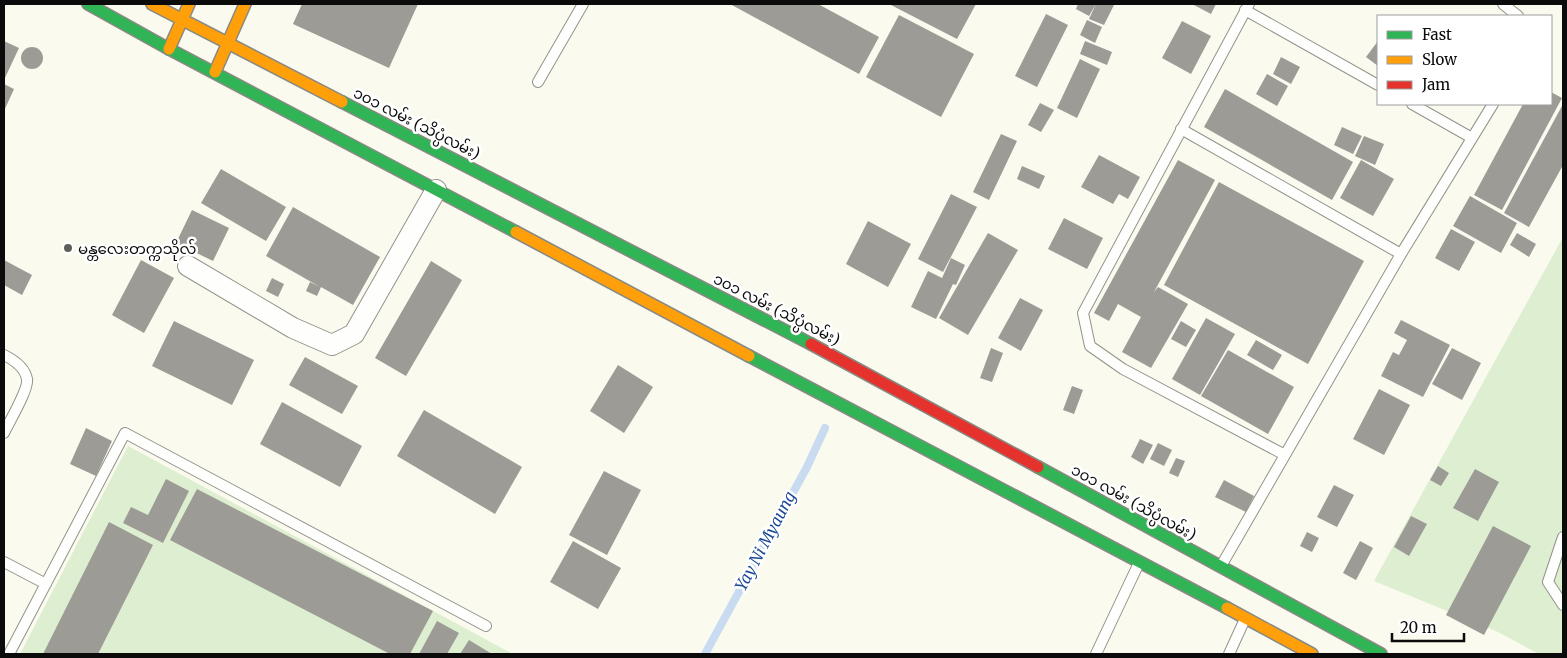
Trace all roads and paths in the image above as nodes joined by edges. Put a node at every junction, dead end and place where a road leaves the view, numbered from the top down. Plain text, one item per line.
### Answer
1 (88, 4) edge
2 (152, 4) edge
3 (189, 4) edge
4 (245, 4) edge
5 (584, 4) edge
6 (1503, 4) edge
7 (1247, 7) edge
8 (1517, 15) edge
9 (181, 19) junction
10 (227, 42) junction
11 (169, 49) junction
12 (214, 72) junction
13 (538, 82) dead end
14 (1377, 84) edge
15 (1414, 105) edge
16 (1492, 105) edge
17 (1182, 129) junction
18 (1472, 138) junction
19 (436, 190) junction
20 (1401, 254) junction
21 (188, 266) dead end
22 (4, 355) edge
23 (4, 433) edge
24 (1285, 455) junction
25 (1563, 537) edge
26 (4, 562) edge
27 (1139, 562) junction
28 (1221, 567) junction
29 (46, 584) junction
30 (1563, 605) edge
31 (1245, 618) junction
32 (486, 626) dead end
33 (9, 654) edge
34 (1096, 654) edge
35 (1228, 654) edge
36 (1312, 654) edge
37 (1381, 654) edge

1 - 11 main road
2 - 9 main road, ၁၀၁ လမ်း (သိပ္ပံလမ်း)
3 - 9 main road
4 - 10 main road
5 - 13 lane
6 - 8 lane
7 - 14 lane
7 - 17 lane
9 - 10 main road, ၁၀၁ လမ်း (သိပ္ပံလမ်း)
9 - 11 main road
10 - 12 main road
10 - 28 main road, ၁၀၁ လမ်း (သိပ္ပံလမ်း)
11 - 12 main road
12 - 19 main road
15 - 18 lane
16 - 18 lane
17 - 20 lane
17 - 24 lane
18 - 20 lane
19 - 21 street
19 - 27 main road
20 - 24 lane
22 - 23 lane
24 - 28 lane
25 - 30 lane
26 - 29 lane
27 - 31 main road
27 - 34 lane
28 - 37 main road, ၁၀၁ လမ်း (သိပ္ပံလမ်း)
29 - 32 lane
29 - 33 lane
31 - 35 lane
31 - 36 main road

